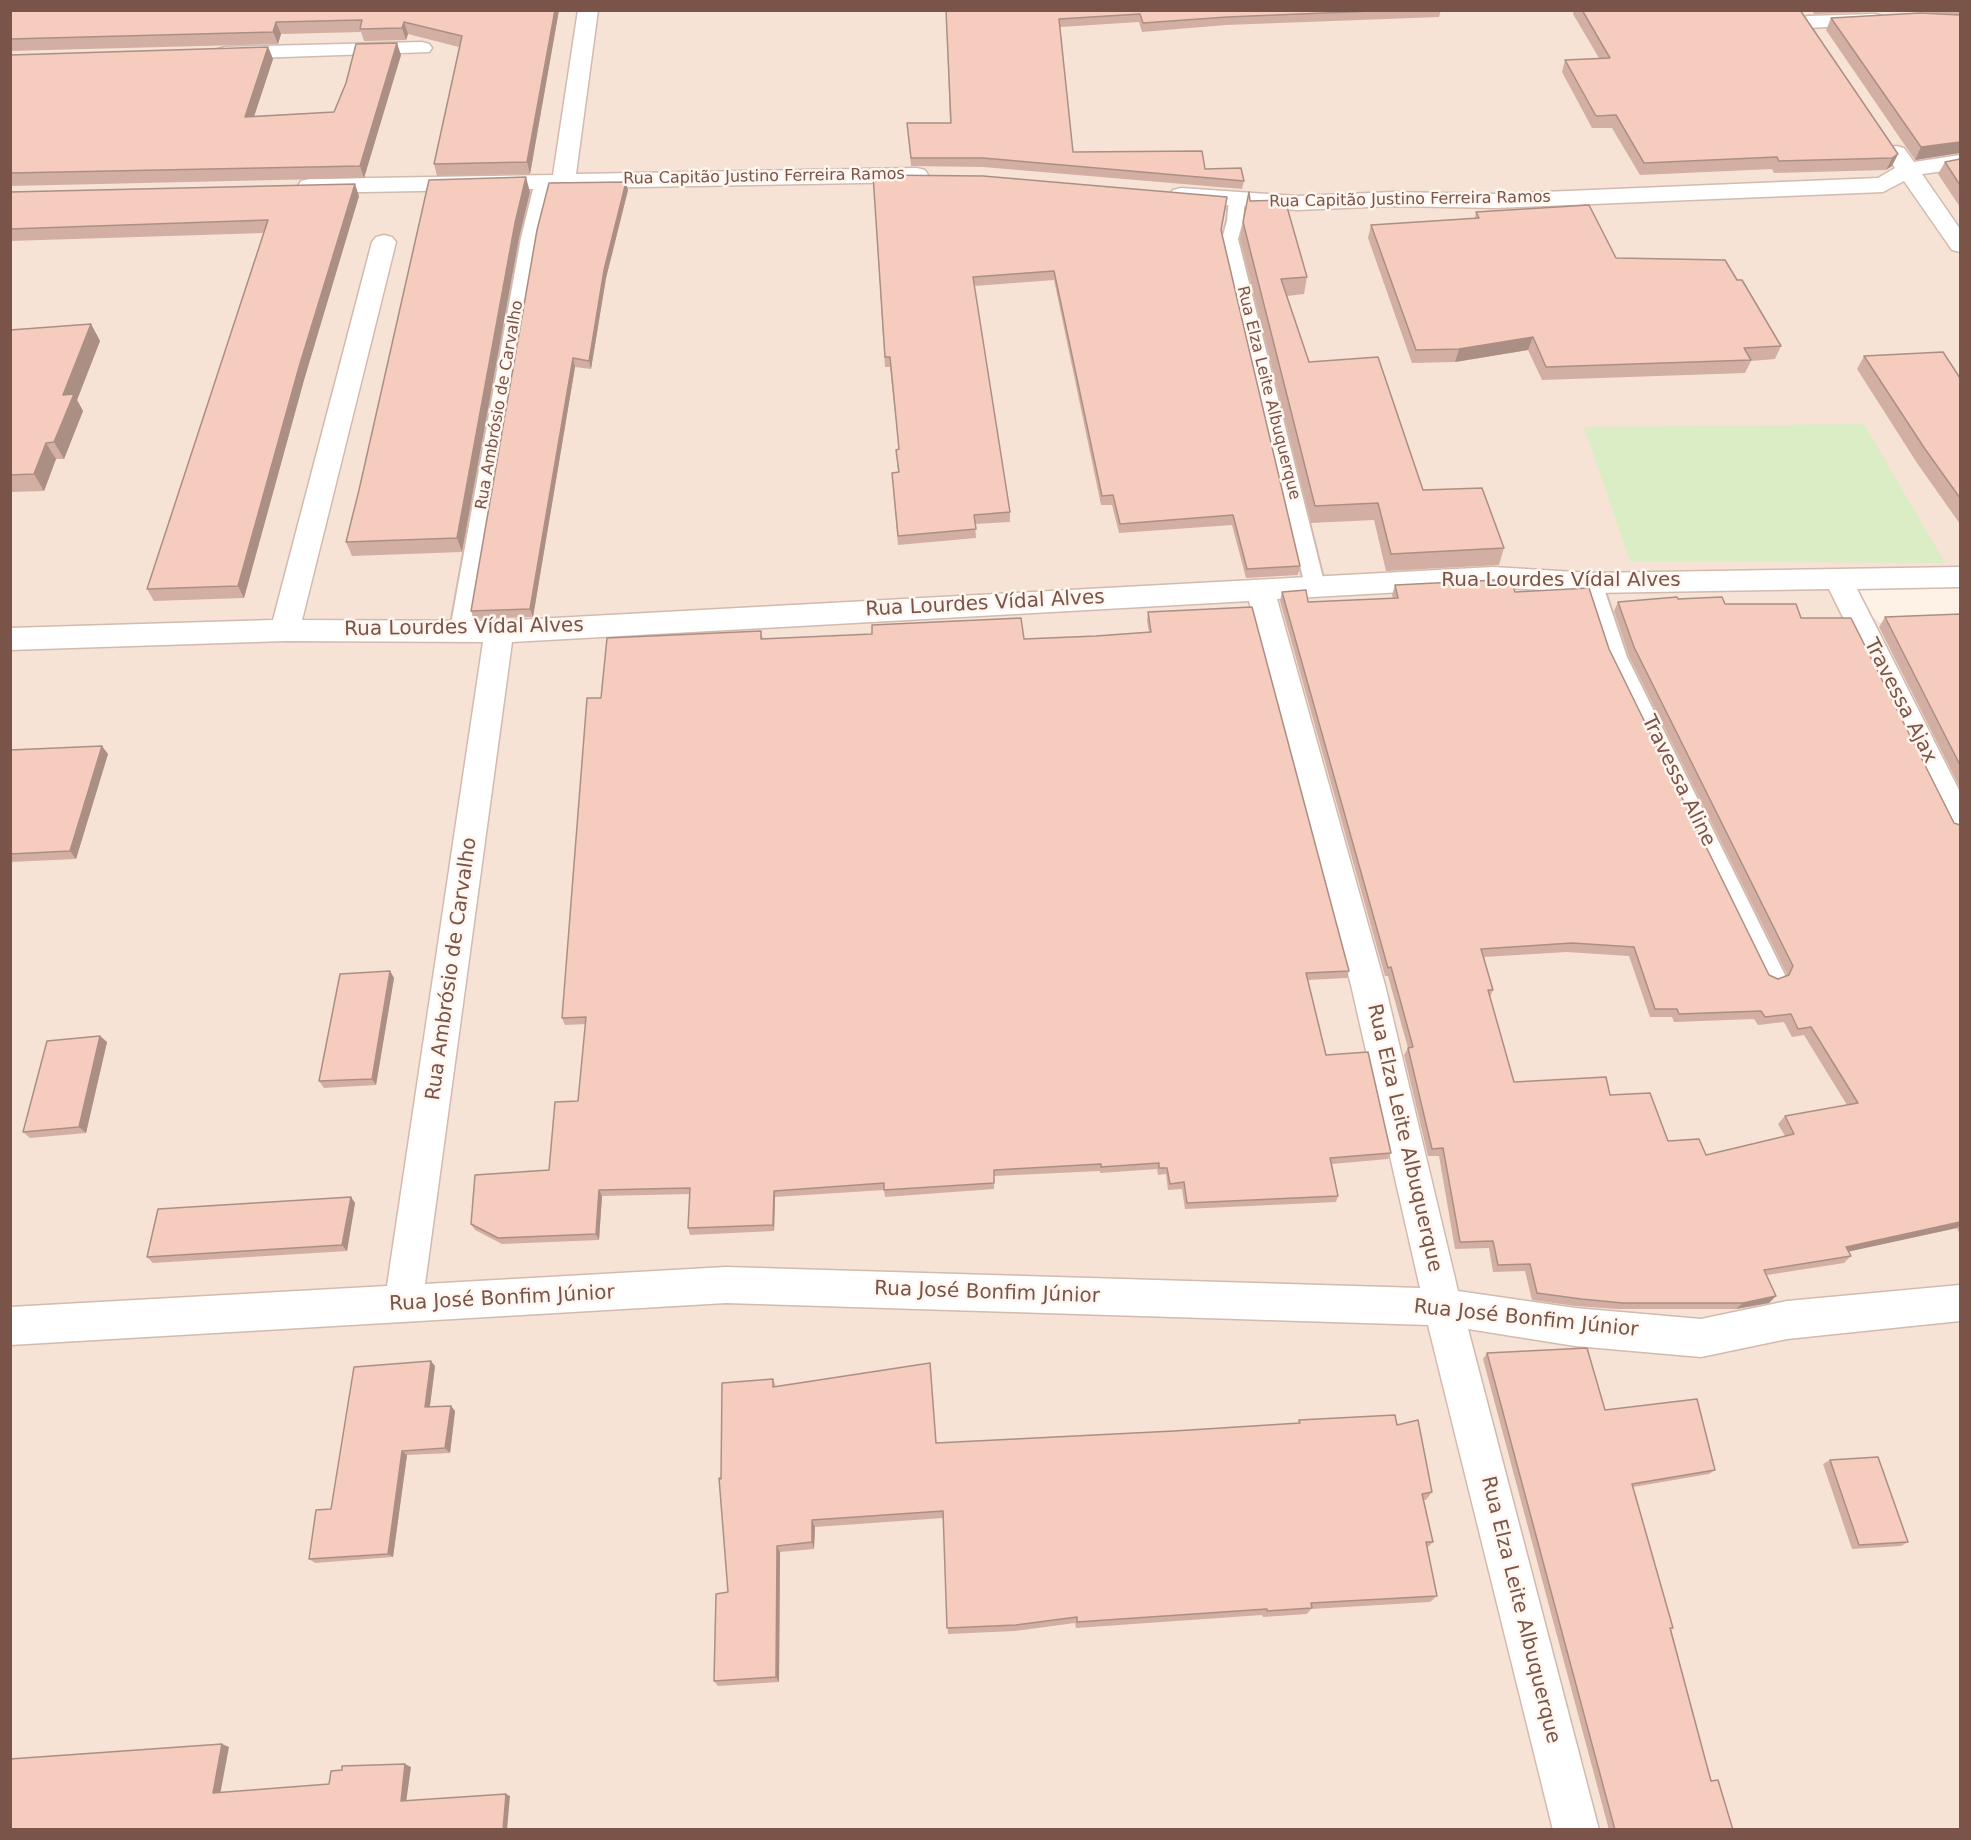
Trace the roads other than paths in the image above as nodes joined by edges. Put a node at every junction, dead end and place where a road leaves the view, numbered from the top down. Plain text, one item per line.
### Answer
1 (588, 10) edge
2 (1803, 16) edge
3 (1896, 19) edge
4 (1821, 42) edge
5 (422, 48) edge
6 (210, 54) edge
7 (1887, 141) edge
8 (1960, 162) edge
9 (1907, 170) junction
10 (938, 176) edge
11 (553, 181) junction
12 (282, 187) edge
13 (1165, 193) edge
14 (1237, 199) junction
15 (384, 242) dead end
16 (1960, 245) edge
17 (1960, 577) edge
18 (1839, 581) junction
19 (1592, 583) junction
20 (1316, 586) junction
21 (1260, 589) junction
22 (285, 630) junction
23 (460, 630) junction
24 (499, 632) junction
25 (10, 639) edge
26 (1960, 822) edge
27 (1773, 975) edge
28 (1960, 1303) edge
29 (403, 1305) junction
30 (1443, 1307) junction
31 (10, 1326) edge
32 (1576, 1830) edge

1 - 11 street, Rua Ambrósio de Carvalho
2 - 3 street
2 - 4 street
5 - 6 street
7 - 9 street
8 - 9 street
9 - 14 street, Rua Capitão Justino Ferreira Ramos
9 - 16 street
10 - 11 street, Rua Capitão Justino Ferreira Ramos
11 - 12 street, Rua Capitão Justino Ferreira Ramos
11 - 23 lane, Rua Ambrósio de Carvalho
13 - 14 street, Rua Capitão Justino Ferreira Ramos
14 - 20 lane, Rua Elza Leite Albuquerque
15 - 22 street
17 - 18 street, Rua Lourdes Vídal Alves
18 - 19 street, Rua Lourdes Vídal Alves
18 - 26 street, Travessa Ajax
19 - 20 street, Rua Lourdes Vídal Alves
19 - 27 lane, Travessa Aline
20 - 21 street, Rua Lourdes Vídal Alves
21 - 24 street, Rua Lourdes Vídal Alves
21 - 30 street, Rua Elza Leite Albuquerque
22 - 23 street, Rua Lourdes Vídal Alves
22 - 25 street, Rua Lourdes Vídal Alves
23 - 24 street, Rua Lourdes Vídal Alves
24 - 29 street, Rua Ambrósio de Carvalho
28 - 30 street, Rua José Bonfim Júnior
29 - 30 street, Rua José Bonfim Júnior
29 - 31 street, Rua José Bonfim Júnior
30 - 32 street, Rua Elza Leite Albuquerque

